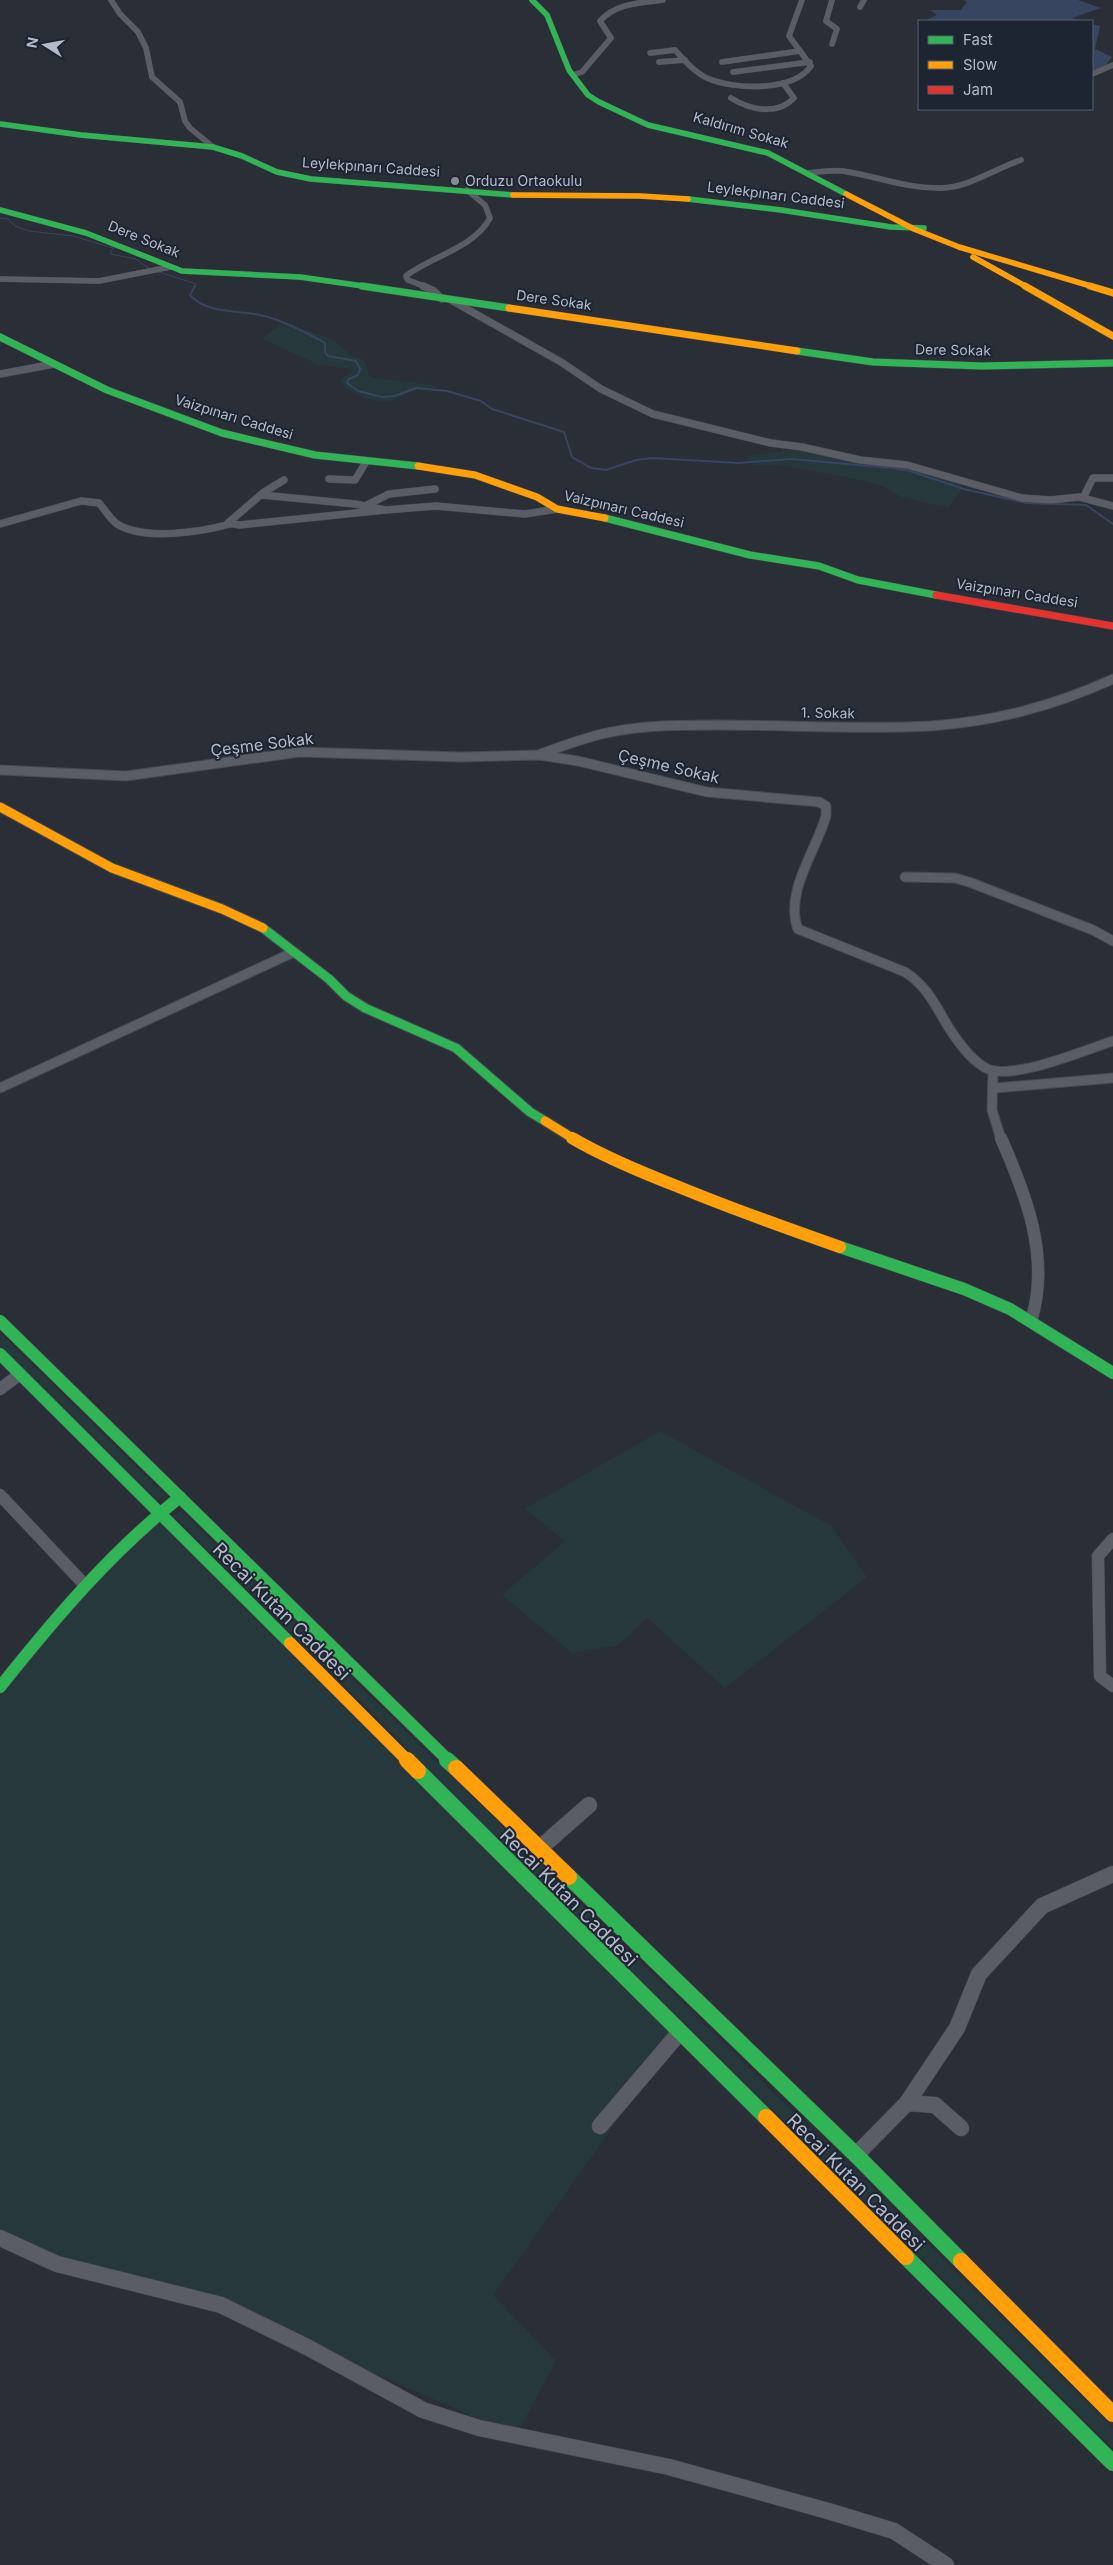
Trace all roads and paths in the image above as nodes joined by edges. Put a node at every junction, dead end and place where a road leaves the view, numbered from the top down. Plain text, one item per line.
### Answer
1 (111, 0) edge
2 (532, 0) edge
3 (663, 0) edge
4 (802, 0) edge
5 (832, 0) edge
6 (864, 0) edge
7 (643, 1) edge
8 (860, 8) dead end
9 (832, 44) dead end
10 (800, 51) junction
11 (650, 53) dead end
12 (685, 60) junction
13 (659, 62) dead end
14 (722, 62) dead end
15 (810, 62) junction
16 (1113, 65) edge
17 (733, 72) dead end
18 (573, 73) junction
19 (1093, 74) edge
20 (783, 83) junction
21 (730, 98) dead end
22 (0, 124) edge
23 (213, 147) junction
24 (1020, 160) dead end
25 (811, 173) junction
26 (467, 190) junction
27 (0, 210) edge
28 (919, 228) junction
29 (959, 245) junction
30 (170, 268) junction
31 (0, 279) edge
32 (1113, 288) edge
33 (1113, 292) edge
34 (446, 299) junction
35 (1113, 336) edge
36 (0, 337) edge
37 (1113, 363) edge
38 (54, 364) junction
39 (0, 374) edge
40 (366, 462) junction
41 (1113, 478) edge
42 (284, 480) dead end
43 (329, 480) dead end
44 (435, 489) dead end
45 (262, 495) junction
46 (1083, 498) junction
47 (365, 506) junction
48 (1113, 506) edge
49 (557, 509) junction
50 (385, 510) junction
51 (0, 524) edge
52 (230, 524) junction
53 (1113, 626) edge
54 (1113, 679) edge
55 (540, 755) junction
56 (0, 770) edge
57 (0, 807) edge
58 (905, 877) dead end
59 (1113, 941) edge
60 (294, 952) junction
61 (1113, 1042) edge
62 (993, 1071) junction
63 (1113, 1078) edge
64 (0, 1088) edge
65 (995, 1088) junction
66 (0, 1321) edge
67 (1031, 1321) junction
68 (0, 1354) edge
69 (1113, 1373) edge
70 (20, 1374) junction
71 (0, 1389) edge
72 (0, 1495) edge
73 (180, 1497) junction
74 (158, 1512) junction
75 (1113, 1539) edge
76 (83, 1583) junction
77 (1113, 1686) edge
78 (0, 1687) edge
79 (589, 1805) dead end
80 (540, 1848) junction
81 (1113, 1874) edge
82 (680, 2032) junction
83 (907, 2103) junction
84 (600, 2126) dead end
85 (961, 2128) dead end
86 (856, 2155) junction
87 (0, 2238) edge
88 (1113, 2414) edge
89 (1113, 2463) edge
90 (946, 2565) edge

1 - 23 street
2 - 18 street, Kaldırım Sokak
3 - 7 street
4 - 10 street
5 - 9 street
6 - 8 street
7 - 18 street
10 - 14 street
10 - 15 street
11 - 12 street
12 - 13 street
12 - 20 street
15 - 17 street
15 - 20 street
16 - 19 street
18 - 25 street, Kaldırım Sokak
20 - 21 street
22 - 23 street, Leylekpınarı Caddesi
23 - 26 street, Leylekpınarı Caddesi
24 - 25 street
25 - 28 street, Kaldırım Sokak
26 - 28 street, Leylekpınarı Caddesi
26 - 34 street
27 - 30 street, Dere Sokak
28 - 29 street, Kaldırım Sokak
29 - 32 street
29 - 33 street
29 - 35 street, Kaldırım Sokak
30 - 31 street
30 - 34 street, Dere Sokak
34 - 37 street, Dere Sokak
34 - 46 street
36 - 38 street, Vaizpınarı Caddesi
38 - 39 street
38 - 40 street, Vaizpınarı Caddesi
40 - 43 street
40 - 49 street, Vaizpınarı Caddesi
41 - 46 street
42 - 45 street
44 - 47 street
45 - 47 street
45 - 52 street
46 - 48 street
47 - 50 street
49 - 50 street
49 - 53 street, Vaizpınarı Caddesi
50 - 52 street
51 - 52 street
54 - 55 street, 1. Sokak
55 - 56 street, Çeşme Sokak
55 - 62 street, Çeşme Sokak
57 - 60 street
58 - 59 street
60 - 64 street
60 - 67 street
61 - 62 street
62 - 65 street
63 - 65 street
65 - 67 street
66 - 73 street, Recai Kutan Caddesi
67 - 69 street
68 - 70 street, Recai Kutan Caddesi
70 - 71 street
70 - 74 street, Recai Kutan Caddesi
72 - 76 street
73 - 74 street
73 - 80 street, Recai Kutan Caddesi
74 - 76 street
74 - 82 street, Recai Kutan Caddesi
75 - 77 street
76 - 78 street
79 - 80 street
80 - 86 street, Recai Kutan Caddesi
81 - 83 street
82 - 84 street
82 - 89 street, Recai Kutan Caddesi
83 - 85 street
83 - 86 street
86 - 88 street, Recai Kutan Caddesi
87 - 90 street

